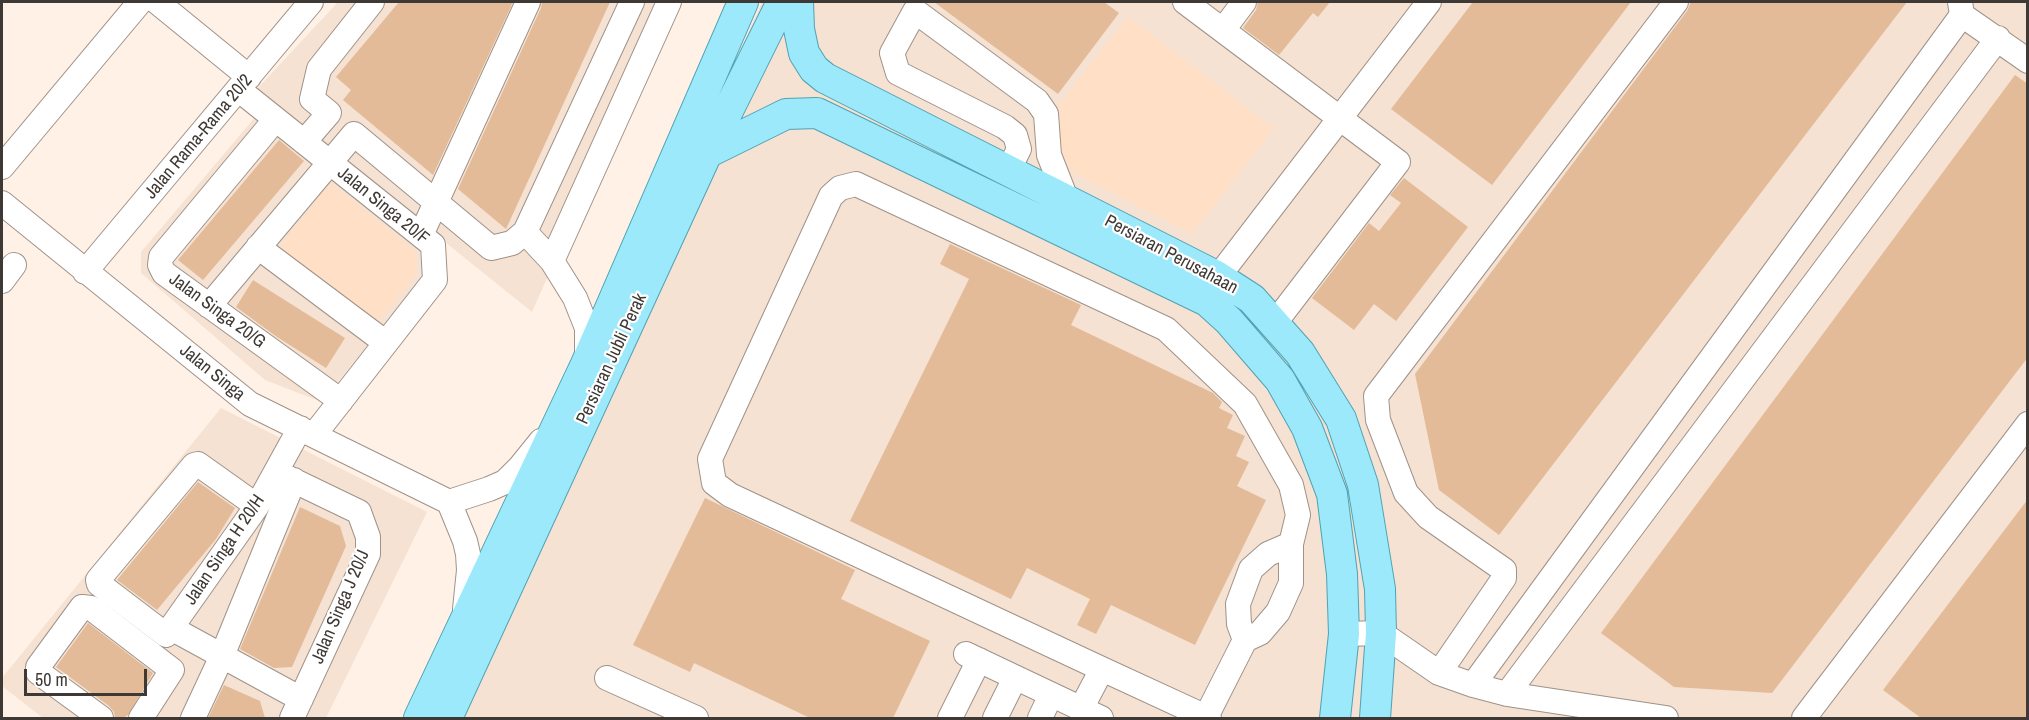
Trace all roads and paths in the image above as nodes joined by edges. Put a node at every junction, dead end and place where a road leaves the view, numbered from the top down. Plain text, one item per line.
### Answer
1 (140, 2) edge
2 (158, 2) edge
3 (311, 2) edge
4 (372, 2) edge
5 (528, 2) edge
6 (632, 2) edge
7 (669, 2) edge
8 (743, 2) edge
9 (782, 2) edge
10 (798, 2) edge
11 (1185, 2) edge
12 (1245, 2) edge
13 (1429, 2) edge
14 (1676, 2) edge
15 (917, 6) edge
16 (1961, 8) edge
17 (1223, 30) junction
18 (1998, 38) junction
19 (2028, 61) edge
20 (244, 83) junction
21 (1339, 118) junction
22 (275, 120) junction
23 (304, 142) junction
24 (708, 153) junction
25 (1049, 155) junction
26 (1014, 160) junction
27 (330, 163) junction
28 (2, 167) edge
29 (1067, 201) junction
30 (2, 203) edge
31 (437, 203) junction
32 (525, 232) junction
33 (421, 235) junction
34 (258, 248) junction
35 (552, 261) junction
36 (85, 272) junction
37 (1218, 277) junction
38 (210, 306) junction
39 (1274, 324) junction
40 (386, 343) junction
41 (586, 364) junction
42 (341, 401) junction
43 (564, 413) junction
44 (2028, 424) edge
45 (307, 432) junction
46 (285, 476) junction
47 (448, 501) junction
48 (257, 506) junction
49 (1291, 544) junction
50 (463, 622) junction
51 (169, 631) junction
52 (1381, 633) junction
53 (1344, 634) junction
54 (1245, 640) junction
55 (150, 654) junction
56 (222, 656) junction
57 (1102, 669) junction
58 (1439, 673) junction
59 (607, 678) dead end
60 (1015, 678) junction
61 (1473, 685) junction
62 (1507, 694) junction
63 (1051, 695) junction
64 (296, 709) edge
65 (1089, 715) edge
66 (101, 718) edge
67 (141, 718) edge
68 (193, 718) edge
69 (419, 718) edge
70 (447, 718) edge
71 (696, 718) edge
72 (950, 718) edge
73 (995, 718) edge
74 (1040, 718) edge
75 (1207, 718) edge
76 (1335, 718) edge
77 (1375, 718) edge
78 (1666, 718) edge
79 (1804, 718) edge

1 - 28 street
2 - 20 street, Jalan Singa 20/F
3 - 20 street, Jalan Rama-Rama 20/2
4 - 23 street
5 - 31 street
6 - 32 street
7 - 35 street
8 - 41 main road, Persiaran Jubli Perak
9 - 24 main road, Persiaran Jubli Perak
10 - 26 main road, Persiaran Perusahaan
11 - 17 street
12 - 17 street
13 - 21 street
14 - 58 street
15 - 25 street
15 - 26 street
16 - 18 street
16 - 61 street
17 - 21 street
18 - 19 street
18 - 62 street
20 - 22 street, Jalan Singa 20/F
20 - 36 street, Jalan Rama-Rama 20/2
21 - 37 street
21 - 39 street
22 - 23 street, Jalan Singa 20/F
22 - 38 street, Jalan Singa 20/G
23 - 27 street, Jalan Singa 20/F
24 - 53 main road, Persiaran Perusahaan
24 - 70 main road, Persiaran Jubli Perak
25 - 26 street
25 - 29 street
26 - 29 main road, Persiaran Perusahaan
27 - 31 street
27 - 33 street, Jalan Singa 20/F
27 - 34 street
29 - 37 main road, Persiaran Perusahaan
30 - 36 street, Jalan Singa
31 - 32 street
31 - 33 street
32 - 35 street
33 - 40 street, Jalan Singa 20/F
34 - 38 street
34 - 40 street
35 - 41 street
36 - 45 street, Jalan Singa
37 - 39 main road, Persiaran Perusahaan
38 - 42 street, Jalan Singa 20/G
39 - 52 main road, Persiaran Perusahaan
40 - 42 street, Jalan Singa 20/F
41 - 43 main road, Persiaran Jubli Perak
42 - 45 street, Jalan Singa 20/F
43 - 47 street
43 - 50 main road, Persiaran Jubli Perak
44 - 79 street
45 - 46 street, Jalan Singa 20/F
45 - 47 street, Jalan Singa
46 - 48 street, Jalan Singa H 20/H
46 - 56 street
46 - 64 street, Jalan Singa J 20/J
47 - 50 street
48 - 51 street, Jalan Singa H 20/H
48 - 51 street
49 - 54 street
49 - 54 street
49 - 57 street
50 - 69 main road, Persiaran Jubli Perak
51 - 55 street, Jalan Singa H 20/H
51 - 56 street
52 - 53 street
52 - 58 street
52 - 77 main road, Persiaran Perusahaan
53 - 76 main road, Persiaran Perusahaan
54 - 75 street
55 - 66 street
55 - 67 street
56 - 64 street
56 - 68 street
57 - 65 street
57 - 75 street
58 - 61 street
59 - 71 street
60 - 63 street
60 - 72 street
60 - 73 street
61 - 62 street
62 - 78 street
63 - 65 street
63 - 74 street

